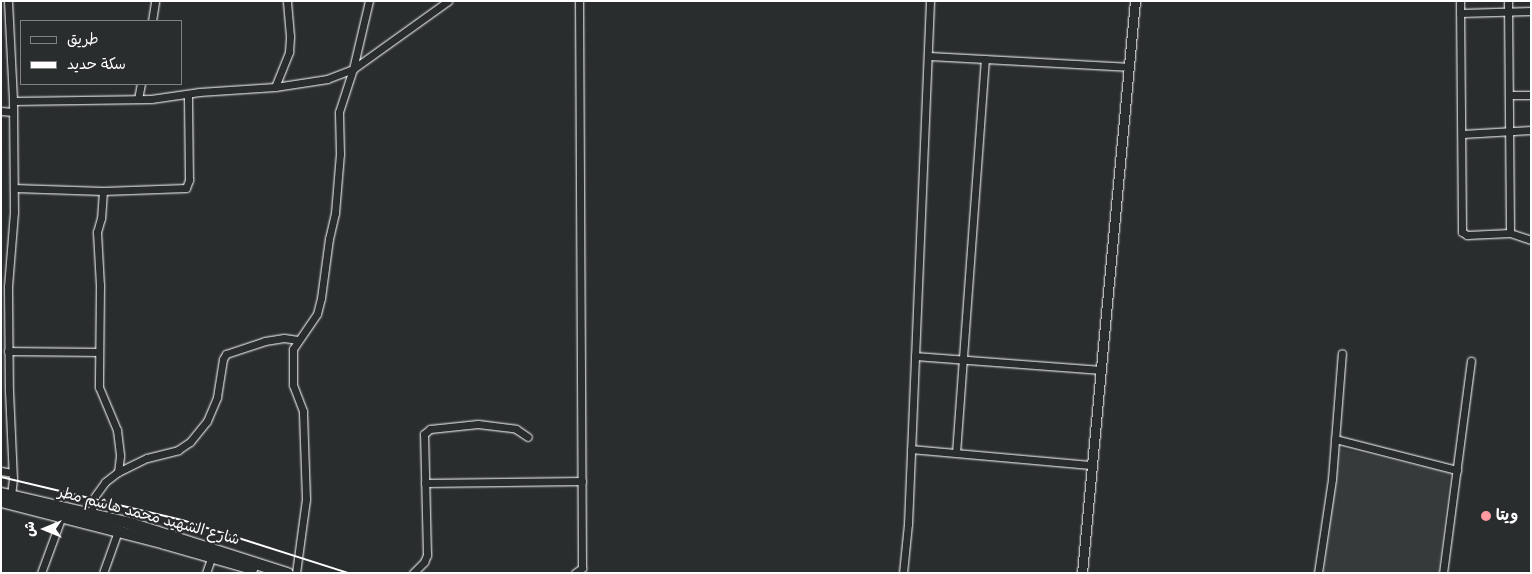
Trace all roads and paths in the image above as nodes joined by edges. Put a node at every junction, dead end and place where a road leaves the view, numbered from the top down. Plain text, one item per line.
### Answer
1 (8, 1) edge
2 (155, 1) edge
3 (287, 1) edge
4 (369, 1) edge
5 (448, 1) edge
6 (579, 1) edge
7 (930, 1) edge
8 (1135, 1) edge
9 (1460, 1) edge
10 (1508, 1) edge
11 (1508, 11) junction
12 (1531, 11) edge
13 (1460, 13) junction
14 (152, 20) edge
15 (928, 56) junction
16 (985, 59) junction
17 (1128, 66) junction
18 (353, 69) junction
19 (142, 85) edge
20 (275, 87) junction
21 (188, 94) junction
22 (1509, 95) junction
23 (1531, 95) edge
24 (138, 99) junction
25 (13, 100) junction
26 (1, 112) edge
27 (13, 112) junction
28 (1531, 130) edge
29 (1509, 132) junction
30 (1462, 134) junction
31 (14, 188) junction
32 (103, 191) junction
33 (1510, 233) junction
34 (1531, 240) edge
35 (298, 340) junction
36 (8, 351) junction
37 (98, 352) junction
38 (1342, 353) dead end
39 (915, 356) junction
40 (963, 360) junction
41 (1471, 361) dead end
42 (1101, 370) junction
43 (528, 437) dead end
44 (1335, 439) junction
45 (911, 449) junction
46 (956, 453) junction
47 (1092, 465) junction
48 (1457, 470) junction
49 (1, 471) edge
50 (118, 472) junction
51 (12, 473) junction
52 (582, 481) junction
53 (425, 483) junction
54 (4, 496) edge
55 (91, 514) junction
56 (62, 516) junction
57 (118, 531) junction
58 (212, 556) junction
59 (41, 573) edge
60 (102, 573) edge
61 (206, 573) edge
62 (264, 573) edge
63 (287, 573) edge
64 (296, 573) edge
65 (413, 573) edge
66 (575, 573) edge
67 (903, 573) edge
68 (1082, 573) edge
69 (1318, 573) edge
70 (1443, 573) edge

1 - 25 street
2 - 14 street
3 - 20 street
4 - 18 street
5 - 18 street
6 - 52 street
7 - 15 street
8 - 17 street
9 - 13 street
10 - 11 street
11 - 12 street
11 - 13 street
11 - 22 street
13 - 30 street
15 - 16 street
15 - 39 street
16 - 17 street
16 - 40 street
17 - 42 street
18 - 20 street
18 - 35 street
19 - 24 street
20 - 21 street
21 - 24 street
21 - 32 street
22 - 23 street
22 - 29 street
24 - 25 street
25 - 27 street
26 - 27 street
27 - 31 street
28 - 29 street
29 - 30 street
29 - 33 street
30 - 33 street
31 - 32 street
31 - 36 street
32 - 37 street
33 - 34 street
35 - 50 street
35 - 64 street
36 - 37 street
36 - 51 street
37 - 50 street
38 - 44 street
39 - 40 street
39 - 45 street
40 - 42 street
40 - 46 street
41 - 48 street
42 - 47 street
43 - 53 street
44 - 48 street
44 - 69 street
45 - 46 street
45 - 67 street
46 - 47 street
47 - 68 street
48 - 70 street
49 - 51 street
50 - 55 street
51 - 54 street
52 - 53 street
52 - 66 street
53 - 65 street
54 - 55 main road, شارع الشهيد محمد هاشم مطر
54 - 56 main road, شارع الشهيد محمد هاشم مطر
55 - 63 main road, شارع الشهيد محمد هاشم مطر
56 - 57 main road, شارع الشهيد محمد هاشم مطر
56 - 59 street
57 - 58 main road, شارع الشهيد محمد هاشم مطر
57 - 60 street
58 - 61 street
58 - 62 main road, شارع الشهيد محمد هاشم مطر

